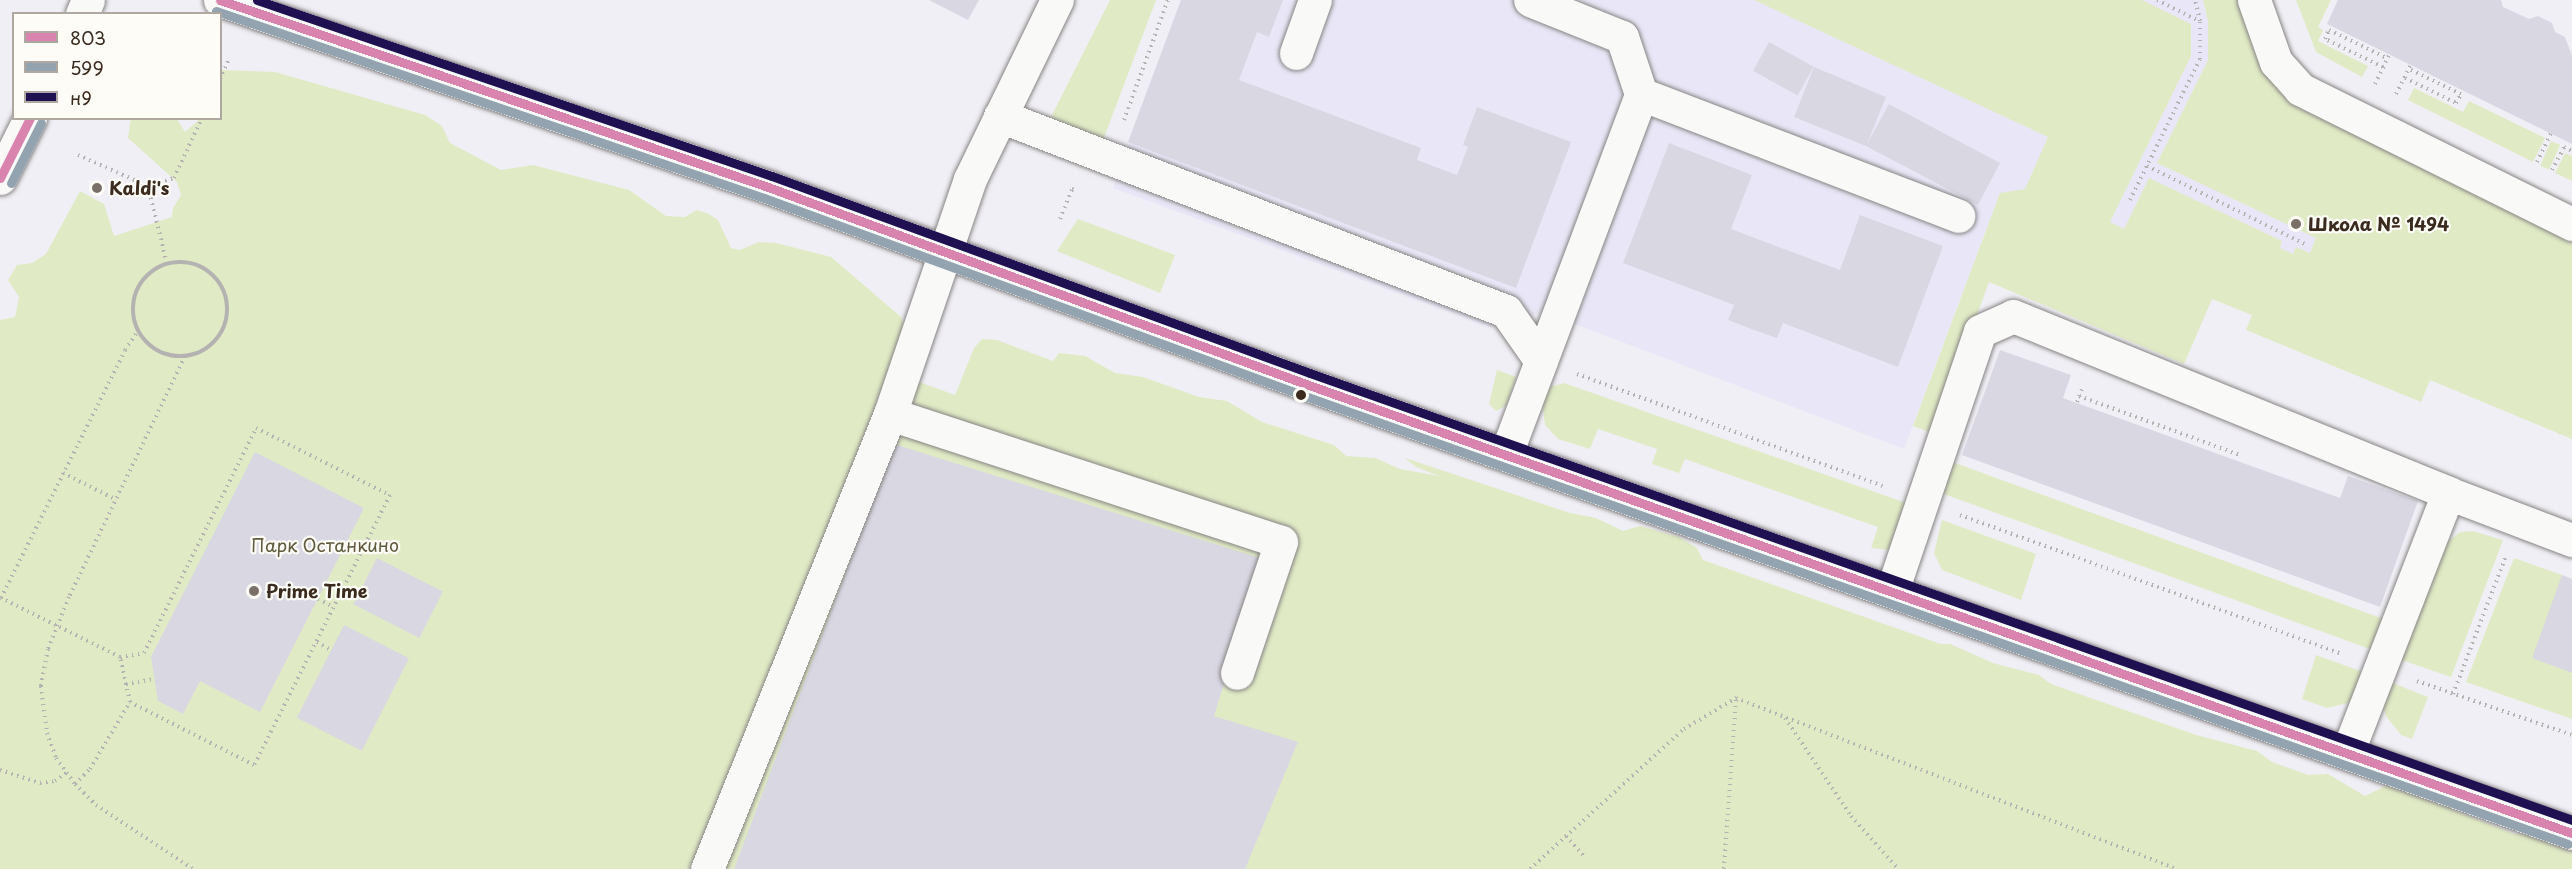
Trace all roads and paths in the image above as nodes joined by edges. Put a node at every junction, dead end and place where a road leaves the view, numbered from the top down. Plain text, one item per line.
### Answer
1 (220, 0) edge
2 (1057, 0) edge
3 (1168, 0) edge
4 (1315, 0) edge
5 (1530, 0) edge
6 (2157, 0) edge
7 (2195, 0) edge
8 (2254, 0) edge
9 (2200, 21) junction
10 (1296, 52) dead end
11 (230, 59) dead end
12 (2383, 67) junction
13 (222, 75) edge
14 (2404, 78) junction
15 (2372, 89) dead end
16 (1641, 94) junction
17 (2393, 99) dead end
18 (1000, 116) junction
19 (29, 120) edge
20 (201, 120) edge
21 (2551, 134) dead end
22 (2572, 151) edge
23 (78, 155) dead end
24 (1109, 160) junction
25 (2147, 166) junction
26 (2534, 169) dead end
27 (2549, 177) dead end
28 (0, 178) edge
29 (148, 186) junction
30 (2130, 200) dead end
31 (1958, 216) dead end
32 (1060, 219) dead end
33 (2572, 224) edge
34 (2307, 245) dead end
35 (947, 252) junction
36 (167, 264) junction
37 (138, 332) junction
38 (185, 356) junction
39 (1541, 361) junction
40 (2079, 396) dead end
41 (890, 414) junction
42 (1506, 454) junction
43 (2246, 457) dead end
44 (63, 473) junction
45 (2448, 493) junction
46 (117, 500) junction
47 (1922, 501) junction
48 (2572, 540) edge
49 (2508, 550) dead end
50 (1892, 591) junction
51 (1, 599) edge
52 (318, 599) dead end
53 (334, 607) junction
54 (56, 626) junction
55 (316, 642) junction
56 (331, 650) dead end
57 (120, 657) junction
58 (2379, 668) junction
59 (1238, 673) dead end
60 (154, 679) dead end
61 (126, 684) junction
62 (2453, 694) junction
63 (1736, 698) junction
64 (130, 702) junction
65 (1785, 717) junction
66 (2572, 735) edge
67 (2348, 752) junction
68 (0, 770) edge
69 (66, 773) junction
70 (75, 784) junction
71 (2572, 833) edge
72 (1566, 836) junction
73 (1585, 857) dead end
74 (193, 869) edge
75 (707, 869) edge
76 (1530, 869) edge
77 (1724, 869) edge
78 (1898, 869) edge
79 (2177, 869) edge

1 - 35 main road
2 - 18 main road
3 - 24 path
4 - 10 main road
5 - 16 main road
6 - 9 path
7 - 9 path
8 - 33 main road
9 - 25 path
11 - 13 path
12 - 12 path
12 - 15 path
14 - 14 path
14 - 17 path
16 - 31 main road
16 - 39 main road
18 - 24 main road
18 - 35 main road
19 - 28 main road
20 - 29 path
21 - 26 path
22 - 27 path
23 - 29 path
24 - 32 path
24 - 39 main road
25 - 30 path
25 - 34 path
29 - 36 path
35 - 41 main road
35 - 42 main road
36 - 37 path
36 - 38 path
37 - 38 path
37 - 44 path
38 - 46 path
39 - 42 main road
39 - 47 path
40 - 43 path
41 - 59 main road
41 - 75 main road
42 - 50 main road
44 - 46 path
44 - 51 path
45 - 47 main road
45 - 48 main road
45 - 58 main road
46 - 54 path
47 - 50 main road
47 - 58 path
49 - 62 path
50 - 67 main road
51 - 54 path
52 - 53 path
53 - 55 path
53 - 57 path
54 - 57 path
54 - 69 path
55 - 56 path
55 - 64 path
57 - 61 path
58 - 62 path
58 - 67 main road
60 - 61 path
61 - 64 path
62 - 66 path
63 - 65 path
63 - 72 path
63 - 77 path
64 - 70 path
65 - 78 path
65 - 79 path
67 - 71 main road
68 - 69 path
69 - 70 path
70 - 74 path
72 - 73 path
72 - 76 path

